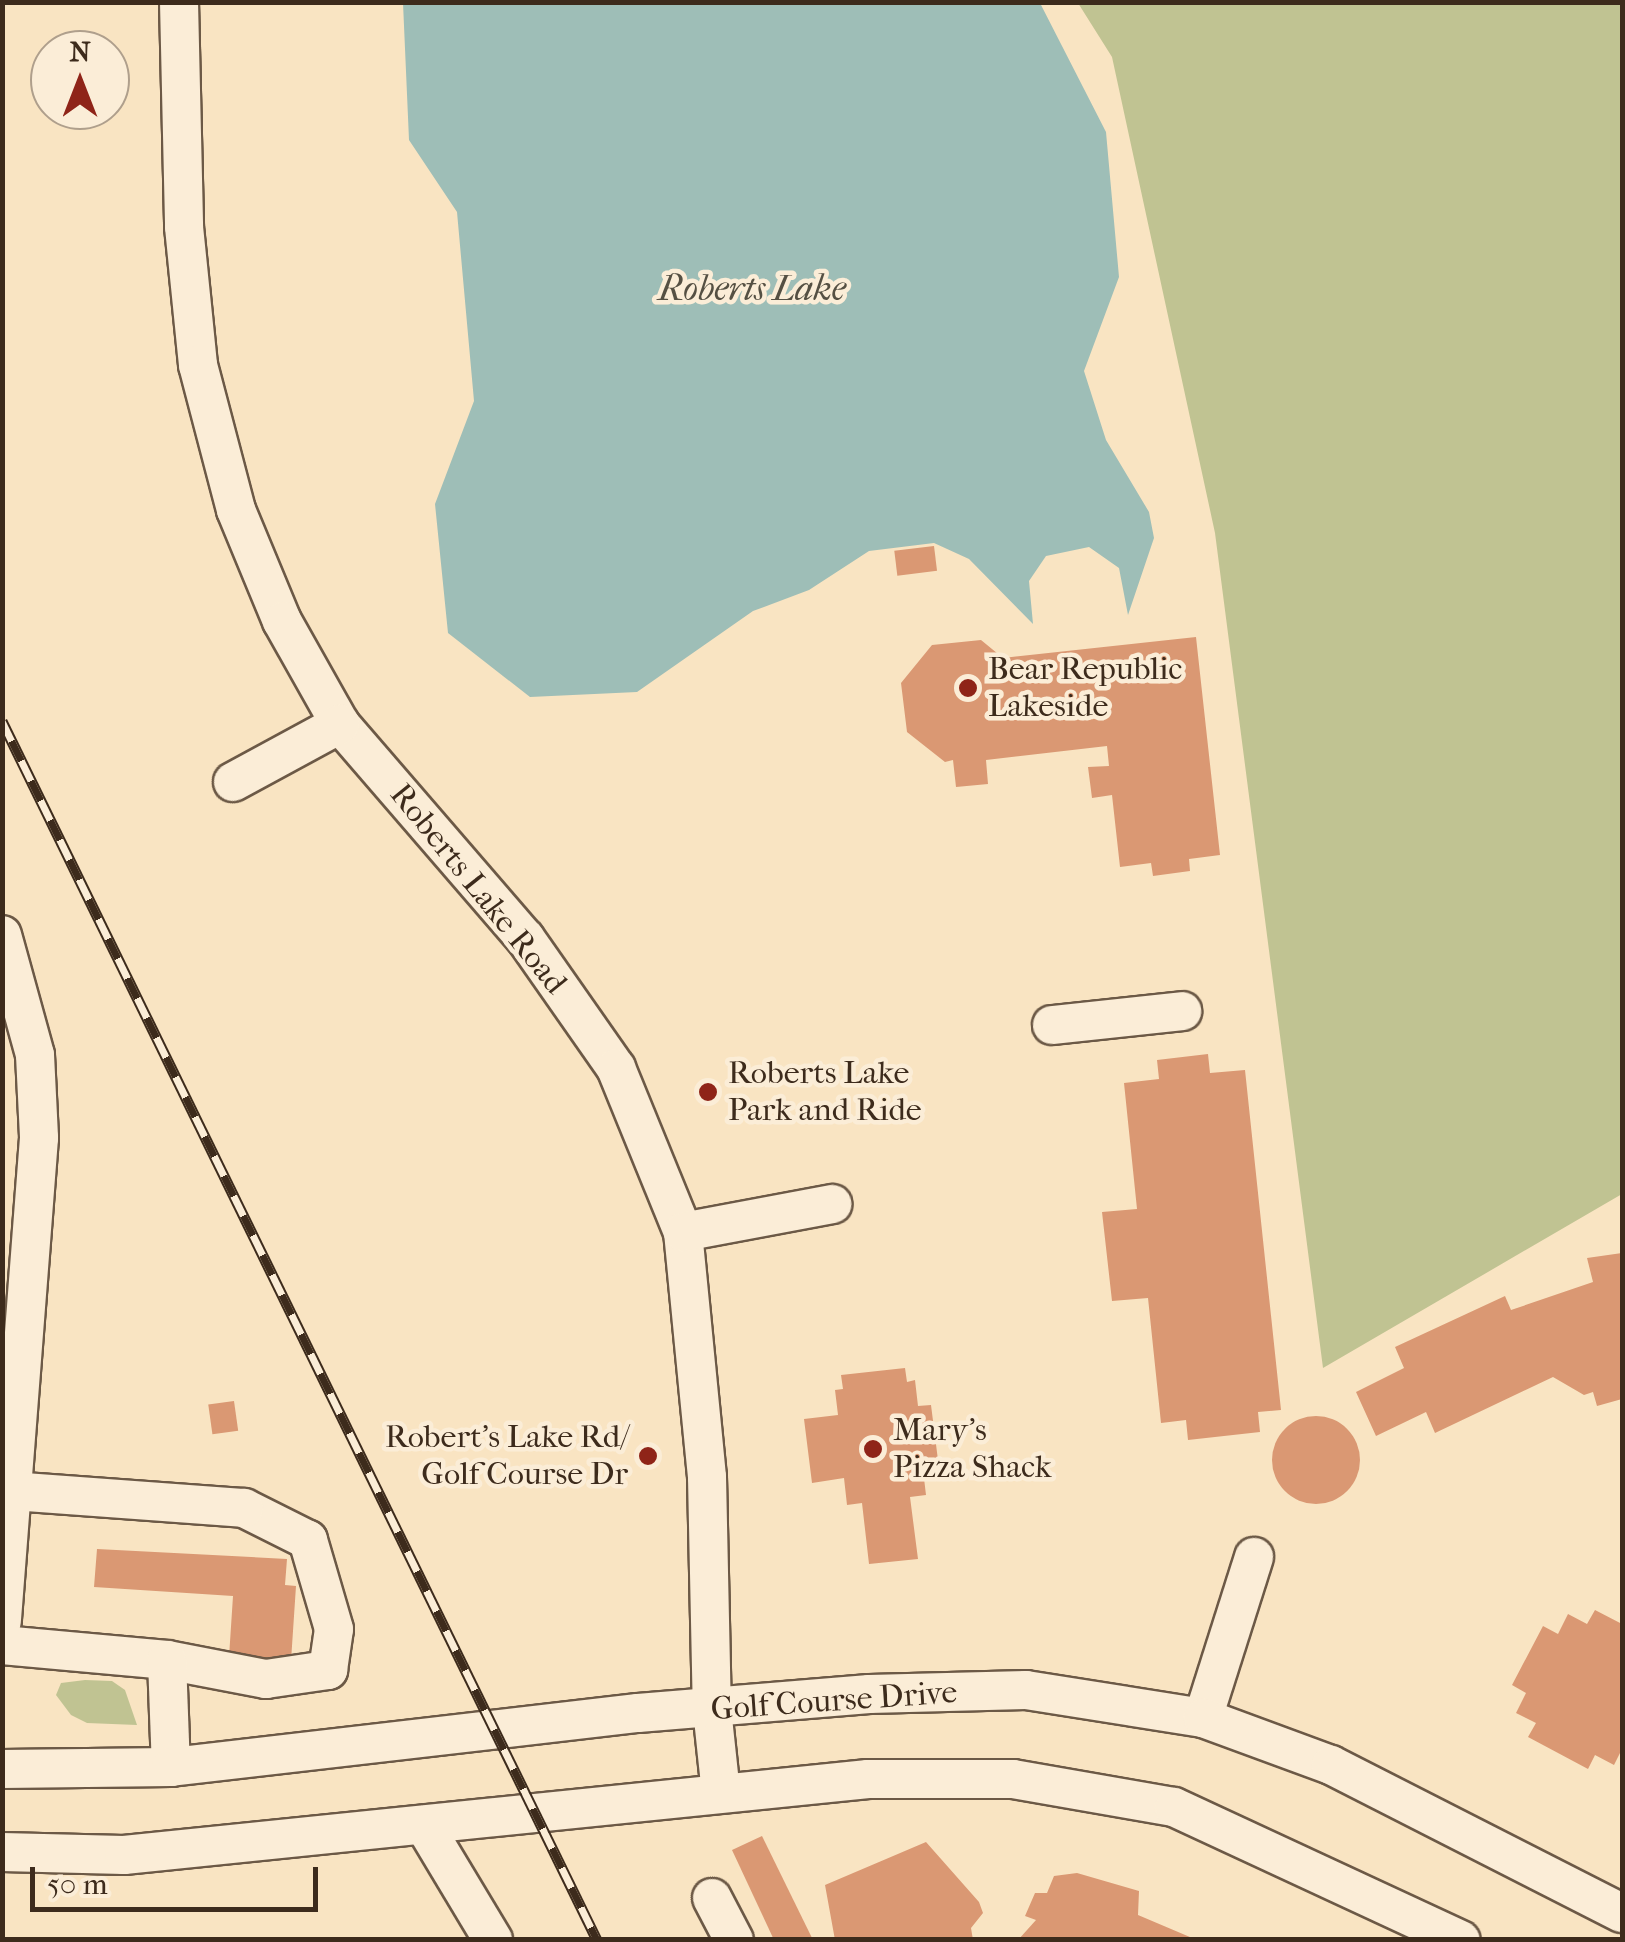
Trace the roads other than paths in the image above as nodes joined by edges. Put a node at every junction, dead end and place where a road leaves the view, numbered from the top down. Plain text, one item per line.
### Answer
1 (179, 2) edge
2 (340, 724) junction
3 (232, 782) dead end
4 (2, 935) edge
5 (1182, 1010) dead end
6 (1052, 1025) dead end
7 (832, 1204) dead end
8 (683, 1232) junction
9 (14, 1490) junction
10 (1254, 1557) dead end
11 (2, 1622) edge
12 (2, 1645) edge
13 (167, 1660) junction
14 (712, 1710) junction
15 (1203, 1718) junction
16 (172, 1767) junction
17 (2, 1769) edge
18 (721, 1793) junction
19 (424, 1825) junction
20 (2, 1852) edge
21 (712, 1898) dead end
22 (1622, 1913) edge
23 (493, 1940) edge
24 (734, 1940) edge
25 (1461, 1940) edge

1 - 2 street, Roberts Lake Road
2 - 3 street
2 - 8 street, Roberts Lake Road
4 - 9 street
5 - 6 street
7 - 8 street
8 - 14 street, Roberts Lake Road
9 - 11 street
9 - 13 street
10 - 15 street
12 - 13 street
13 - 16 street
14 - 15 street, Golf Course Drive
14 - 16 street, Golf Course Drive
14 - 18 street, Roberts Lake Road
15 - 22 street, Golf Course Drive
16 - 17 street, Golf Course Drive
18 - 19 street
18 - 25 street
19 - 20 street
19 - 23 street
21 - 24 street

